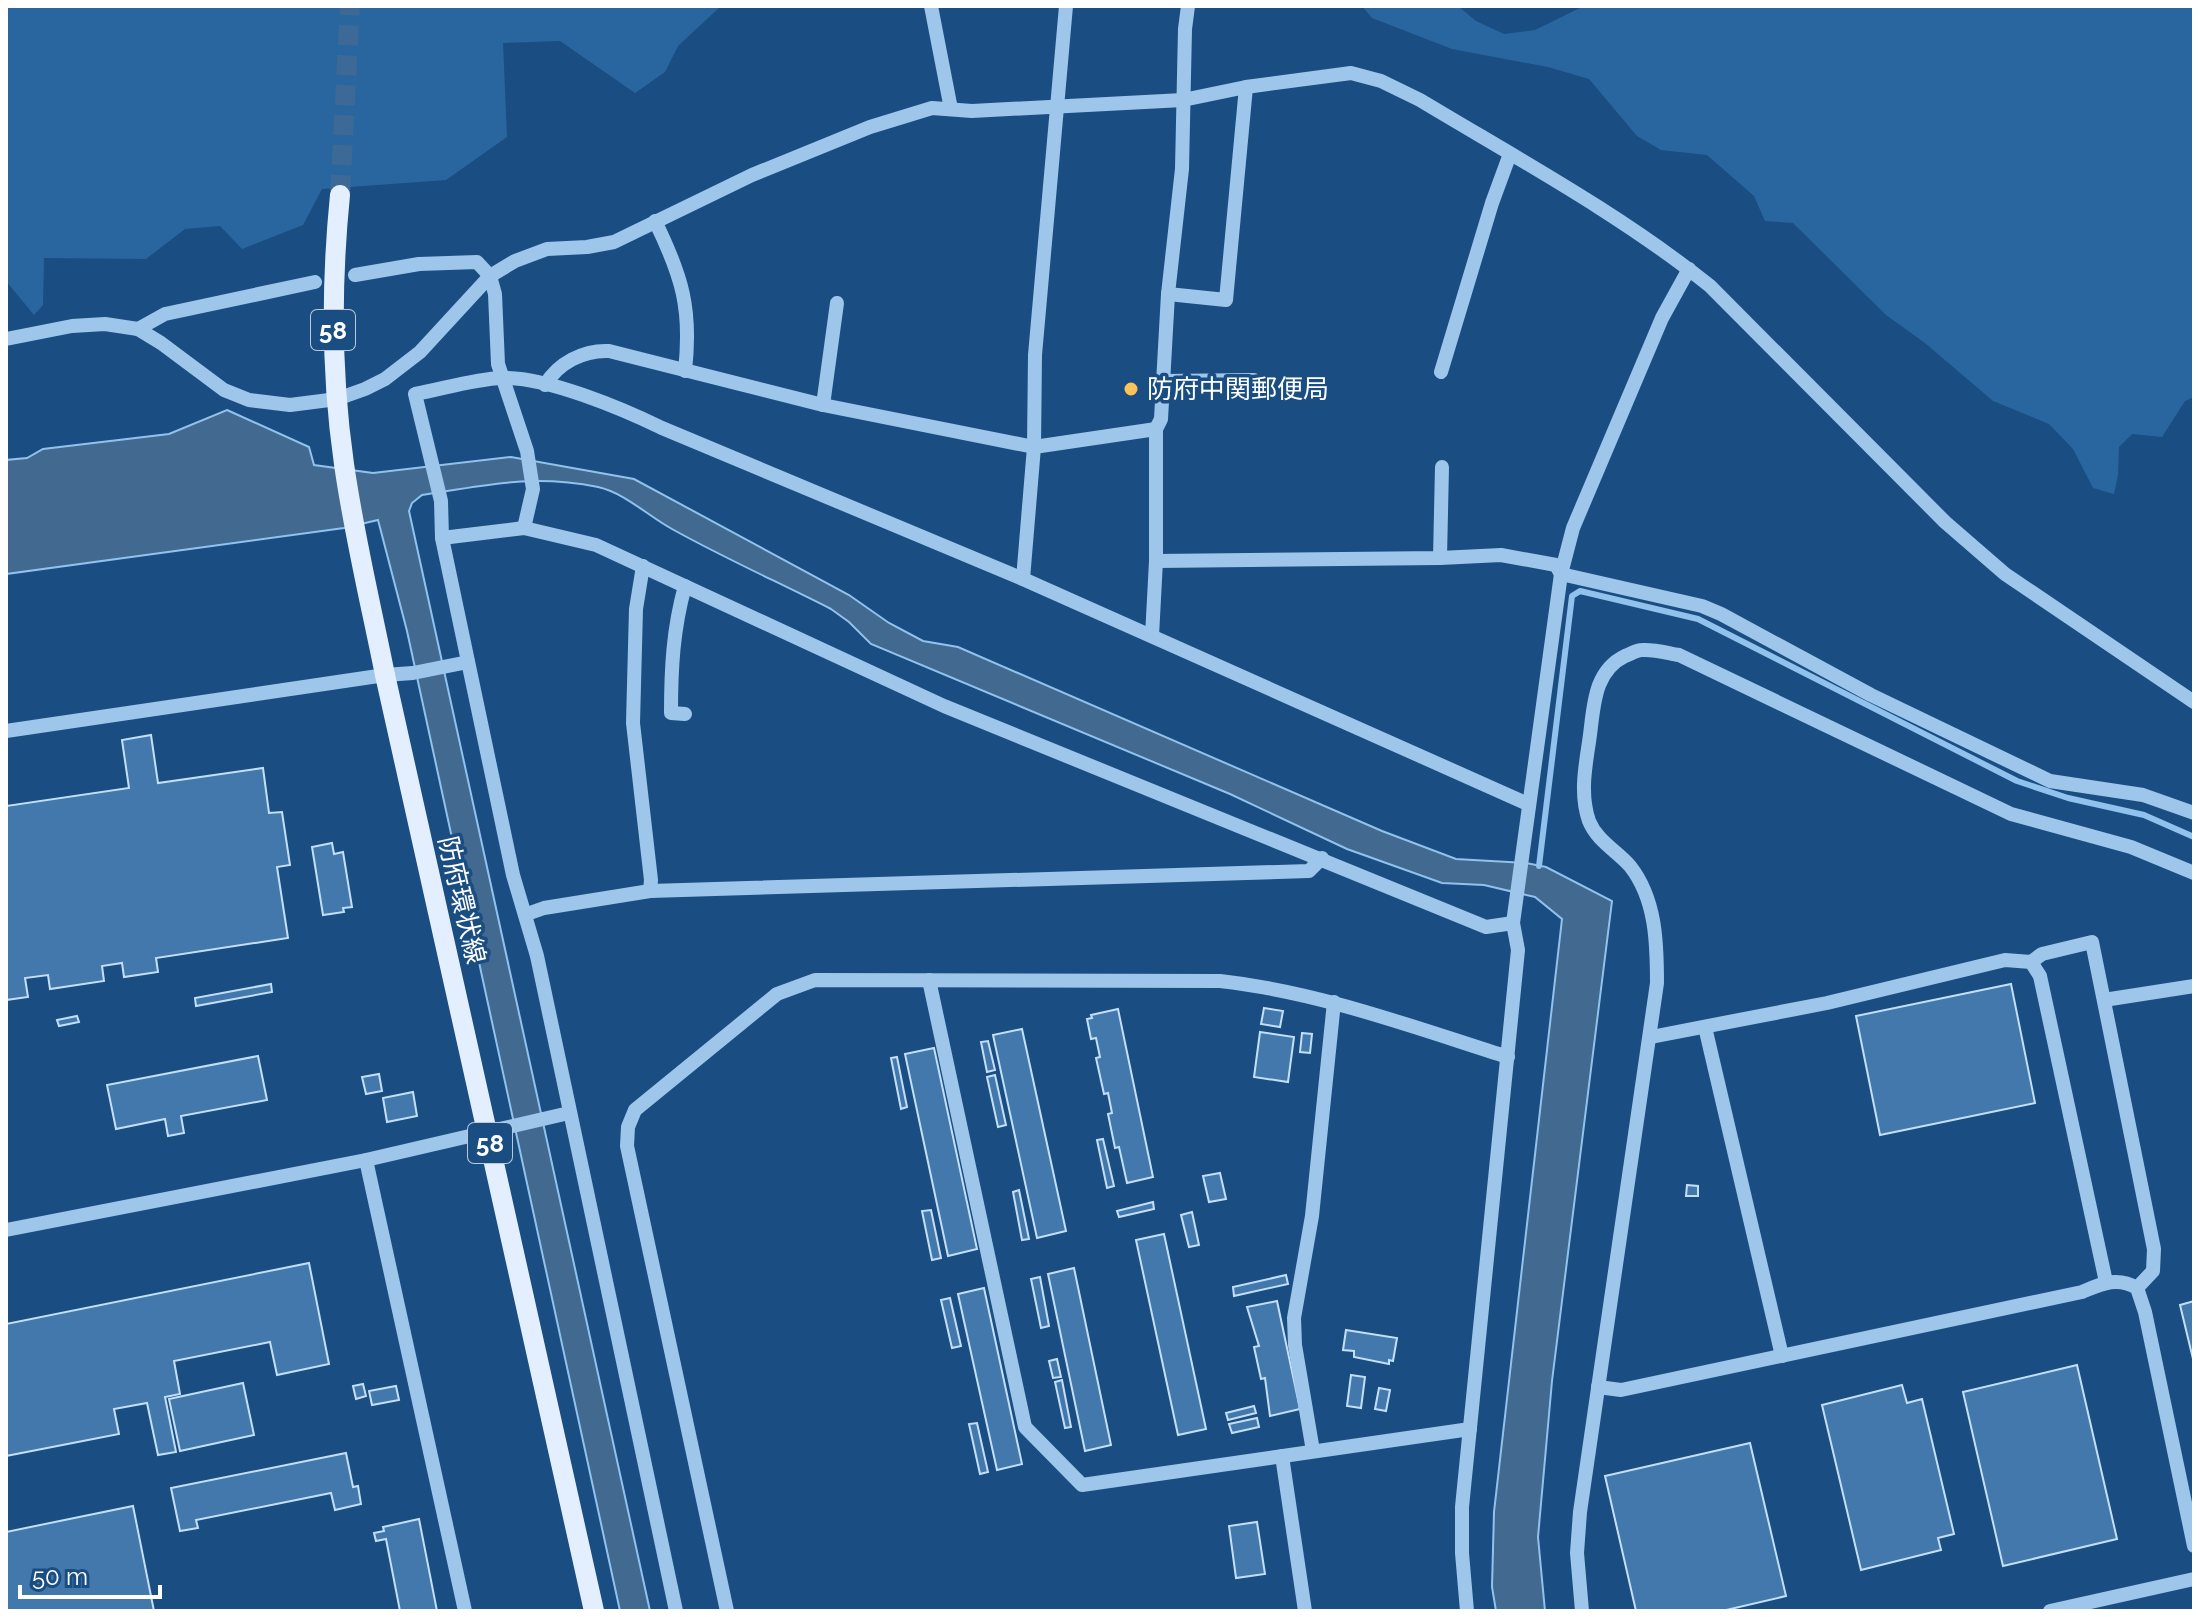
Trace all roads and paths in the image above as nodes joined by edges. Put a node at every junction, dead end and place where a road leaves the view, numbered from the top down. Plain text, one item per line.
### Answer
1 (931, 6) edge
2 (1066, 6) edge
3 (1188, 6) edge
4 (1246, 87) junction
5 (1183, 100) junction
6 (1056, 107) junction
7 (951, 109) junction
8 (1510, 154) junction
9 (340, 195) tunnel mouth
10 (655, 221) junction
11 (1689, 269) junction
12 (355, 275) dead end
13 (490, 276) junction
14 (315, 282) dead end
15 (1168, 294) junction
16 (837, 303) dead end
17 (138, 329) junction
18 (6, 339) edge
19 (685, 371) junction
20 (1441, 372) dead end
21 (502, 378) junction
22 (1254, 380) dead end
23 (1164, 381) junction
24 (545, 385) junction
25 (337, 399) junction
26 (823, 405) junction
27 (1156, 429) junction
28 (1034, 447) junction
29 (1442, 467) dead end
30 (524, 528) junction
31 (442, 538) junction
32 (1440, 558) junction
33 (1156, 561) junction
34 (643, 566) junction
35 (1561, 574) junction
36 (1023, 579) junction
37 (685, 586) junction
38 (1152, 636) junction
39 (464, 663) junction
40 (385, 675) junction
41 (2194, 702) edge
42 (685, 714) dead end
43 (6, 731) edge
44 (1528, 804) junction
45 (2194, 813) edge
46 (1322, 858) junction
47 (2194, 873) edge
48 (650, 891) junction
49 (527, 914) junction
50 (1513, 923) junction
51 (2031, 962) junction
52 (929, 980) junction
53 (2194, 986) edge
54 (2104, 1000) junction
55 (1334, 1002) junction
56 (1705, 1027) junction
57 (1651, 1037) junction
58 (1508, 1057) junction
59 (564, 1114) junction
60 (488, 1131) junction
61 (366, 1160) junction
62 (6, 1230) edge
63 (2106, 1282) junction
64 (2137, 1288) junction
65 (1782, 1356) junction
66 (1598, 1387) junction
67 (1470, 1429) junction
68 (1313, 1451) junction
69 (1282, 1456) junction
70 (2194, 1546) edge
71 (2194, 1579) edge
72 (465, 1611) edge
73 (594, 1611) edge
74 (676, 1611) edge
75 (727, 1611) edge
76 (1305, 1611) edge
77 (1467, 1611) edge
78 (1582, 1611) edge
79 (2050, 1611) edge

1 - 7 street
2 - 6 street
3 - 5 street
4 - 5 street
4 - 8 street
4 - 15 street
5 - 6 street
5 - 15 street
6 - 7 street
6 - 28 street
7 - 10 street
8 - 11 street
8 - 20 street
9 - 25 main road, 防府環状線 / 58
10 - 13 street
10 - 19 street
11 - 35 street
11 - 41 street
12 - 13 street
13 - 21 street
13 - 25 street
14 - 17 street
15 - 23 street
16 - 26 street
17 - 18 street
17 - 25 street
19 - 24 street
19 - 26 street
21 - 24 street
21 - 30 street
21 - 31 street
22 - 23 street
23 - 27 street
24 - 36 street
25 - 40 main road, 防府環状線 / 58
26 - 28 street
27 - 28 street
27 - 33 street
28 - 36 street
29 - 32 street
30 - 31 street
30 - 34 street
31 - 39 street
32 - 33 street
32 - 35 street
33 - 38 street
34 - 37 street
34 - 48 street
35 - 44 street
35 - 45 street
36 - 38 street
37 - 42 street
37 - 46 street
38 - 44 street
39 - 40 street
39 - 49 street
40 - 43 street
40 - 60 main road, 防府環状線 / 58
44 - 50 street
46 - 48 street
46 - 50 street
47 - 57 street
48 - 49 street
49 - 59 street
50 - 58 street
51 - 54 street
51 - 56 street
51 - 63 street
52 - 55 street
52 - 69 street
52 - 75 street
53 - 54 street
54 - 64 street
55 - 58 street
55 - 68 street
56 - 57 street
56 - 65 street
57 - 66 street
58 - 67 street
59 - 60 street
59 - 74 street
60 - 61 street
60 - 73 main road, 防府環状線 / 58
61 - 62 street
61 - 72 street
63 - 64 street
63 - 65 street
64 - 70 street
65 - 66 street
66 - 78 street
67 - 68 street
67 - 77 street
68 - 69 street
69 - 76 street
71 - 79 street

